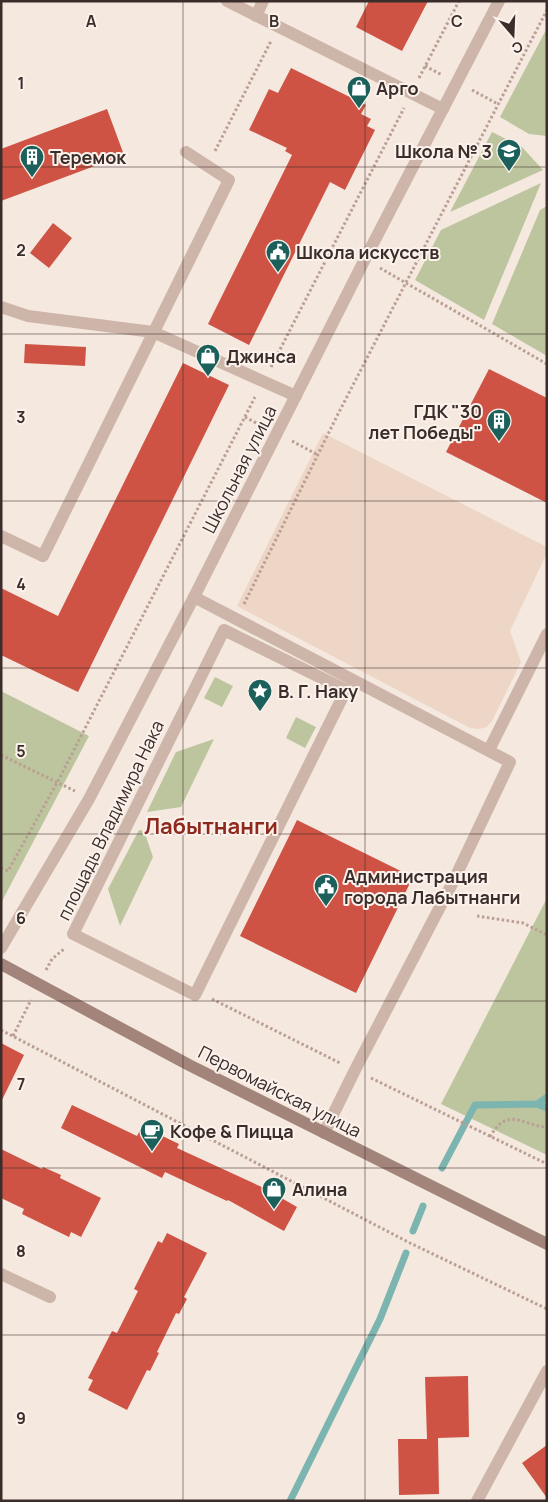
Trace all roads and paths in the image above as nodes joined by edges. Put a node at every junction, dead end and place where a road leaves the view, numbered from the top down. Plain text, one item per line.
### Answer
1 (227, 1) edge
2 (263, 1) edge
3 (499, 1) edge
4 (547, 10) edge
5 (256, 16) junction
6 (278, 27) junction
7 (444, 109) junction
8 (186, 152) dead end
9 (208, 165) junction
10 (365, 259) junction
11 (406, 282) junction
12 (394, 305) dead end
13 (1, 307) edge
14 (154, 332) junction
15 (547, 364) edge
16 (296, 396) junction
17 (1, 536) edge
18 (194, 597) junction
19 (547, 634) edge
20 (489, 750) junction
21 (1, 755) edge
22 (1, 868) edge
23 (477, 916) dead end
24 (547, 936) edge
25 (78, 937) junction
26 (1, 948) edge
27 (1, 964) edge
28 (39, 984) junction
29 (197, 991) junction
30 (1, 1030) edge
31 (276, 1030) dead end
32 (13, 1036) junction
33 (445, 1114) dead end
34 (547, 1127) edge
35 (324, 1133) junction
36 (490, 1137) junction
37 (547, 1164) edge
38 (547, 1244) edge
39 (1, 1274) edge
40 (50, 1297) dead end
41 (547, 1309) edge
42 (547, 1371) edge
43 (477, 1501) edge

1 - 5 street
2 - 5 street
3 - 7 street, Школьная улица
4 - 11 path
5 - 6 street
6 - 7 street
6 - 9 path
7 - 10 street, Школьная улица
8 - 9 street
9 - 14 street
10 - 11 path
10 - 16 street, Школьная улица
11 - 12 path
11 - 15 path
13 - 14 street
14 - 16 street
14 - 17 street
16 - 18 street, Школьная улица
18 - 20 street
18 - 26 street, Школьная улица
19 - 20 street
20 - 35 street
21 - 22 path
23 - 24 path
25 - 28 path
25 - 29 street, площадь Владимира Нака
25 - 29 street, площадь Владимира Нака
27 - 28 main road, Первомайская улица
28 - 32 path
28 - 35 main road, Первомайская улица
29 - 31 path
30 - 32 path
32 - 41 path
33 - 36 path
34 - 36 path
35 - 38 main road, Первомайская улица
36 - 37 path
39 - 40 street
42 - 43 street

